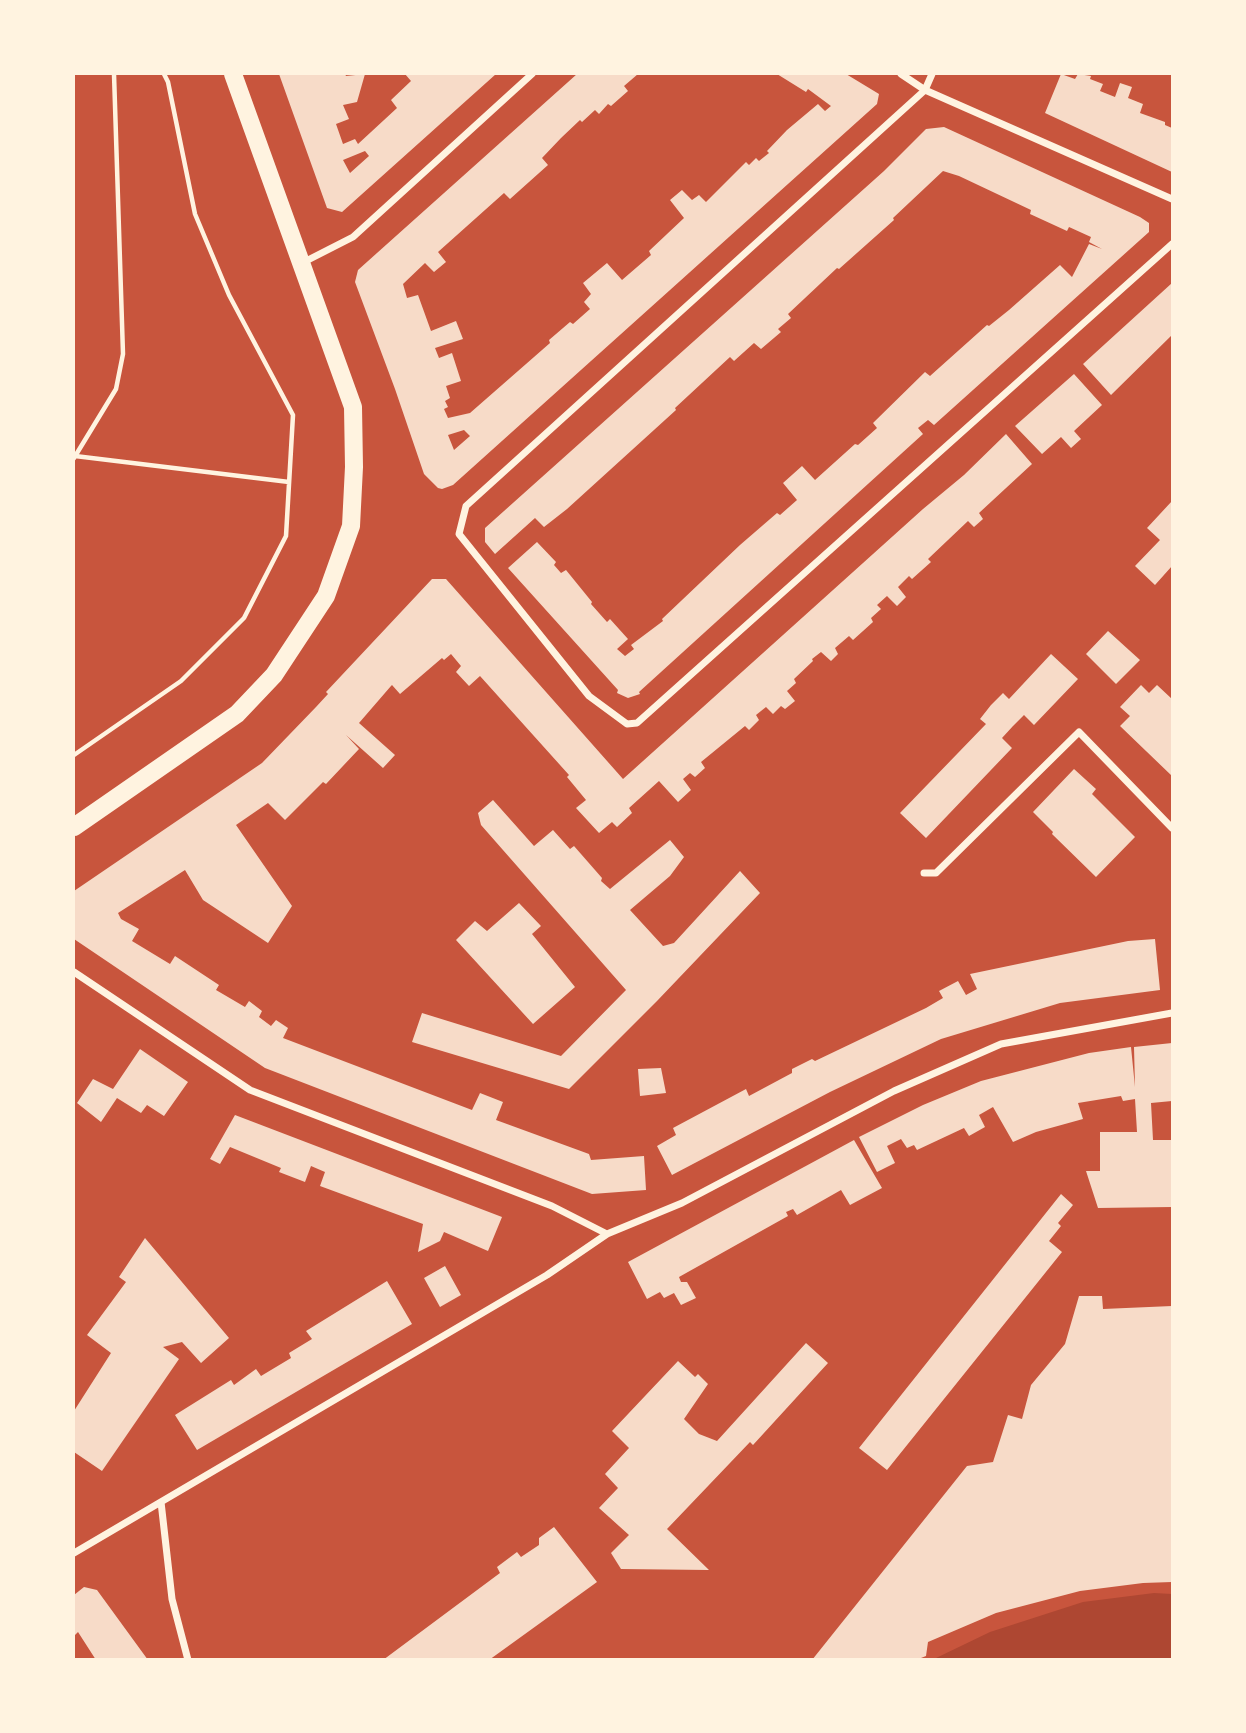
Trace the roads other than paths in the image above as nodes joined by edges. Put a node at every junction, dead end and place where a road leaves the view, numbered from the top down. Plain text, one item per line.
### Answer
1 (233, 74) edge
2 (532, 74) edge
3 (901, 74) edge
4 (932, 74) edge
5 (925, 90) junction
6 (1172, 199) edge
7 (1172, 244) edge
8 (302, 263) junction
9 (74, 827) edge
10 (1172, 828) edge
11 (924, 873) dead end
12 (74, 972) edge
13 (1172, 1013) edge
14 (607, 1234) junction
15 (161, 1502) junction
16 (74, 1553) edge
17 (188, 1660) edge

1 - 8 main road
2 - 8 street
3 - 5 street
4 - 5 street
5 - 6 street
5 - 7 street
8 - 9 main road
10 - 11 street
12 - 14 street
13 - 14 street
14 - 15 street
15 - 16 street
15 - 17 street

